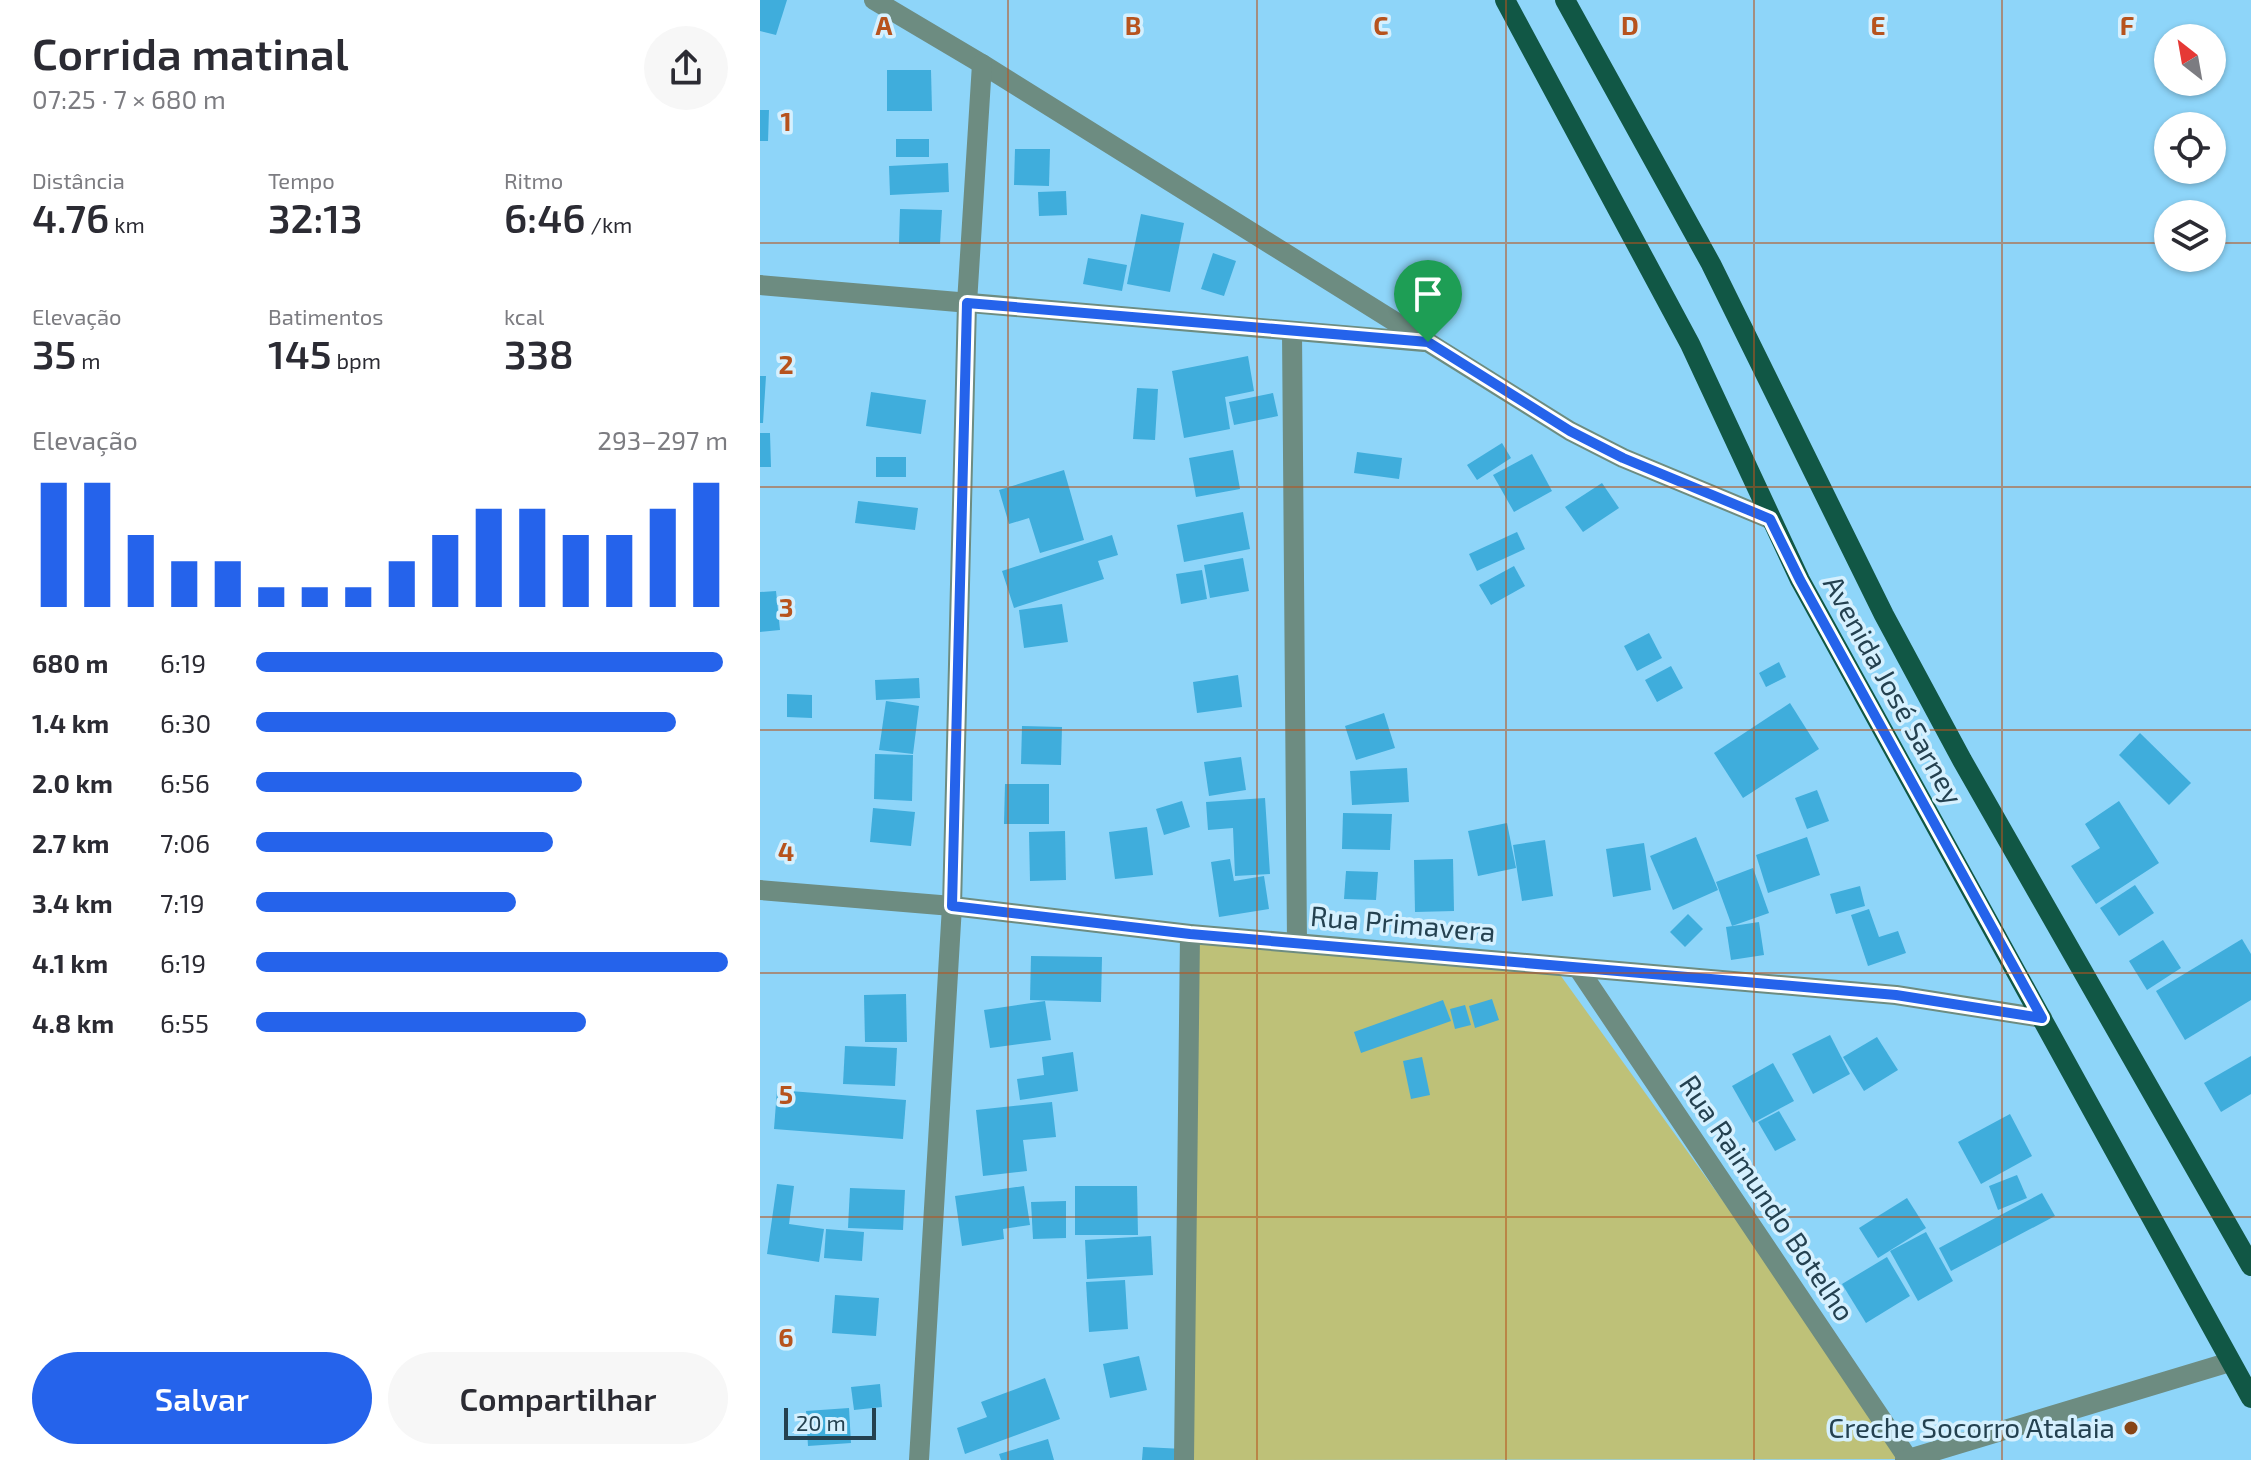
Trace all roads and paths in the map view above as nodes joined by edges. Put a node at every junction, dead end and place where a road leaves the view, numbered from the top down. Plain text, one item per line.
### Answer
1 (874, 0) edge
2 (1505, 0) edge
3 (1565, 0) edge
4 (982, 64) junction
5 (760, 285) edge
6 (967, 303) junction
7 (1292, 332) junction
8 (1428, 342) junction
9 (1770, 519) junction
10 (760, 890) edge
11 (952, 906) junction
12 (1190, 934) junction
13 (1297, 943) junction
14 (1578, 968) junction
15 (2042, 1018) junction
16 (2251, 1266) edge
17 (2230, 1362) junction
18 (2251, 1398) edge
19 (919, 1460) edge
20 (1184, 1460) edge
21 (1908, 1460) edge

1 - 4 street
2 - 9 main road, Avenida José Sarney
3 - 16 main road, Avenida José Sarney
4 - 6 street
4 - 8 street
5 - 6 street
6 - 7 street
6 - 11 street
7 - 8 street
7 - 13 street
8 - 9 street
9 - 15 main road, Avenida José Sarney
10 - 11 street, Rua Primavera
11 - 12 street, Rua Primavera
11 - 19 street
12 - 13 street, Rua Primavera
12 - 20 street
13 - 14 street, Rua Primavera
14 - 15 street, Rua Primavera
14 - 21 street, Rua Raimundo Botelho
15 - 17 main road, Avenida José Sarney
17 - 18 main road, Avenida José Sarney
17 - 21 street

